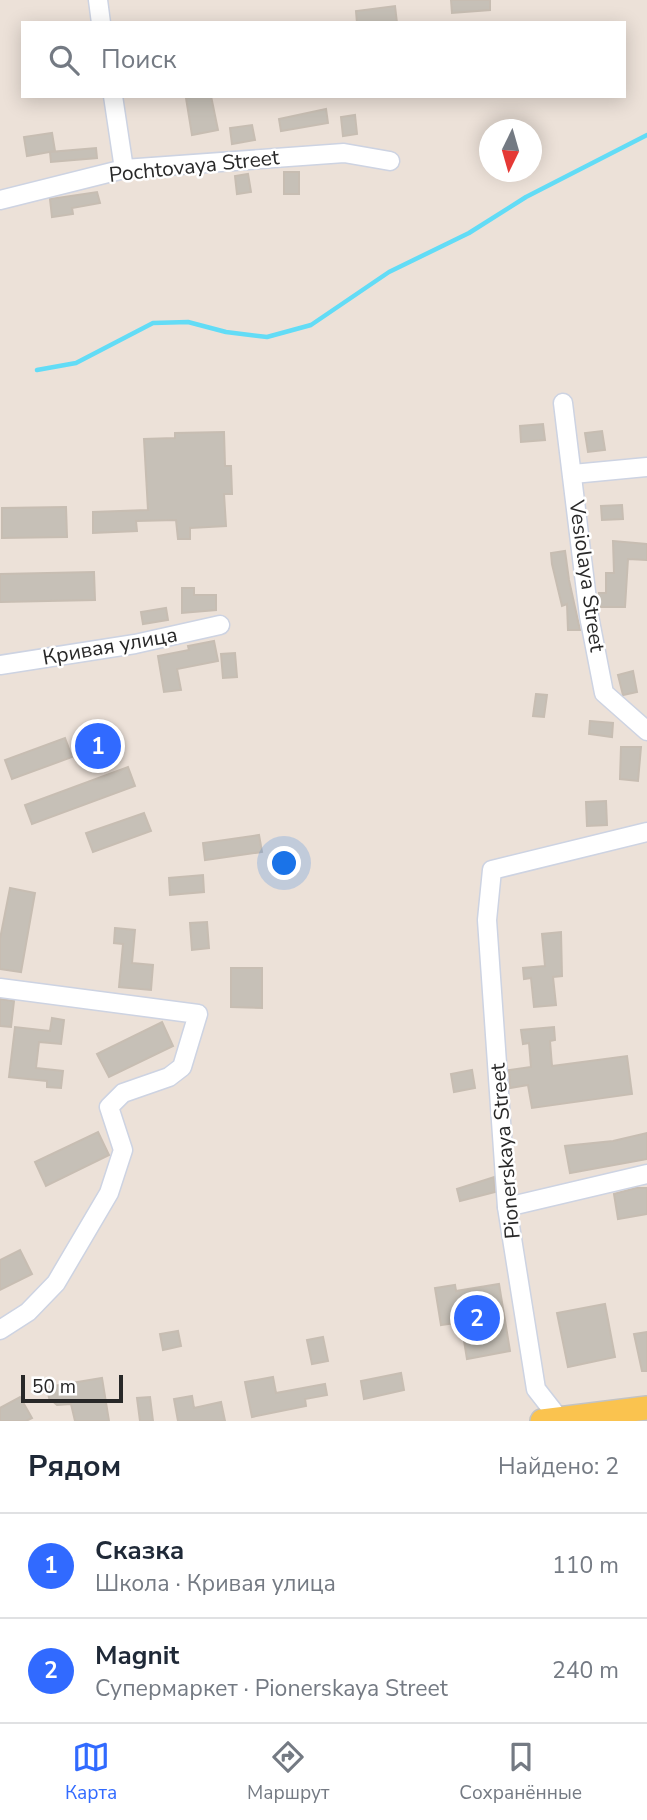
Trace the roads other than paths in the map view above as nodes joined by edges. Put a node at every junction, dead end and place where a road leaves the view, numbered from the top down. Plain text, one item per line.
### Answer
1 (98, 0) edge
2 (101, 21) edge
3 (113, 98) edge
4 (390, 161) dead end
5 (124, 169) junction
6 (0, 200) edge
7 (564, 402) dead end
8 (647, 467) edge
9 (573, 474) junction
10 (220, 625) dead end
11 (0, 665) edge
12 (647, 731) edge
13 (647, 832) edge
14 (0, 988) edge
15 (647, 1174) edge
16 (507, 1207) junction
17 (0, 1330) edge
18 (647, 1408) edge
19 (555, 1420) edge

1 - 2 street
3 - 5 street
4 - 5 street, Pochtovaya Street
5 - 6 street, Pochtovaya Street
7 - 9 street, Vesiolaya Street
8 - 9 street
9 - 12 street, Vesiolaya Street
10 - 11 street, Кривая улица
13 - 16 street, Pionerskaya Street
14 - 17 street
15 - 16 street
16 - 19 street, Pionerskaya Street
18 - 19 main road

